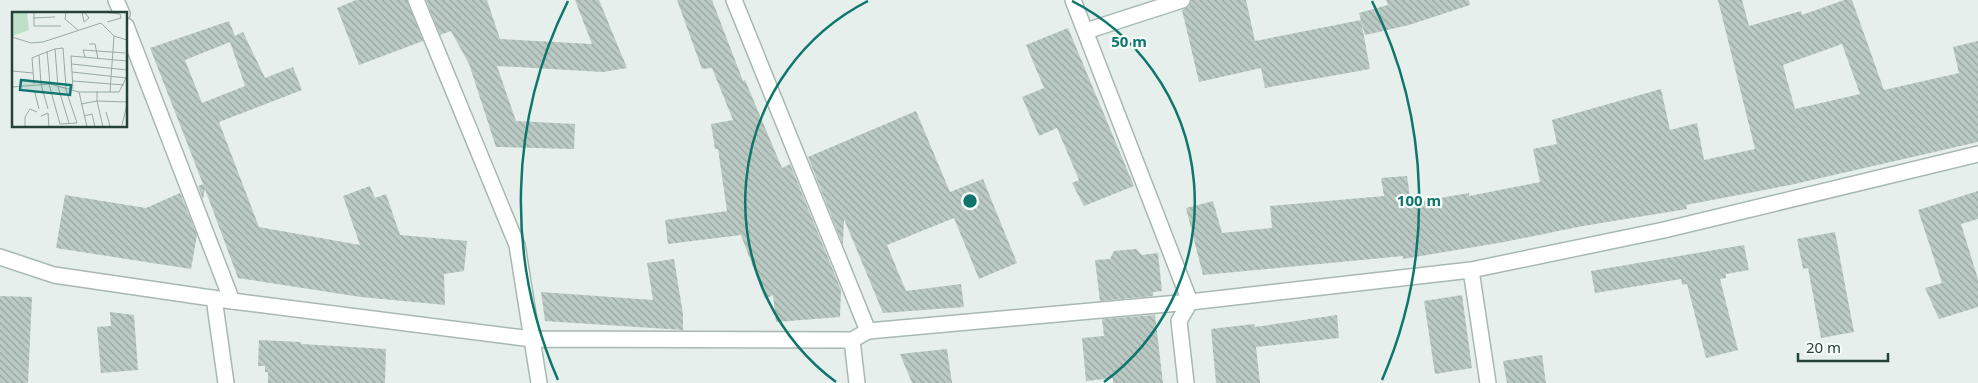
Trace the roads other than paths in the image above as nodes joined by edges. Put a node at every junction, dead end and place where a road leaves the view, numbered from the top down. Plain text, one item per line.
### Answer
1 (116, 0) edge
2 (416, 0) edge
3 (734, 0) edge
4 (1073, 0) edge
5 (1182, 0) edge
6 (121, 12) edge
7 (128, 31) edge
8 (1086, 31) junction
9 (1978, 154) edge
10 (0, 257) edge
11 (1471, 270) junction
12 (214, 298) junction
13 (232, 301) junction
14 (1190, 302) junction
15 (868, 331) junction
16 (532, 339) junction
17 (852, 340) junction
18 (226, 383) edge
19 (539, 383) edge
20 (857, 383) edge
21 (1186, 383) edge
22 (1488, 383) edge

1 - 6 street
2 - 16 street
3 - 15 street
4 - 8 street
5 - 8 street
7 - 13 street
8 - 14 street
9 - 11 street
10 - 12 street
11 - 14 street
11 - 22 street
12 - 13 street
12 - 18 street
13 - 16 street
14 - 15 street
14 - 21 street
15 - 17 street
16 - 17 street
16 - 19 street
17 - 20 street

